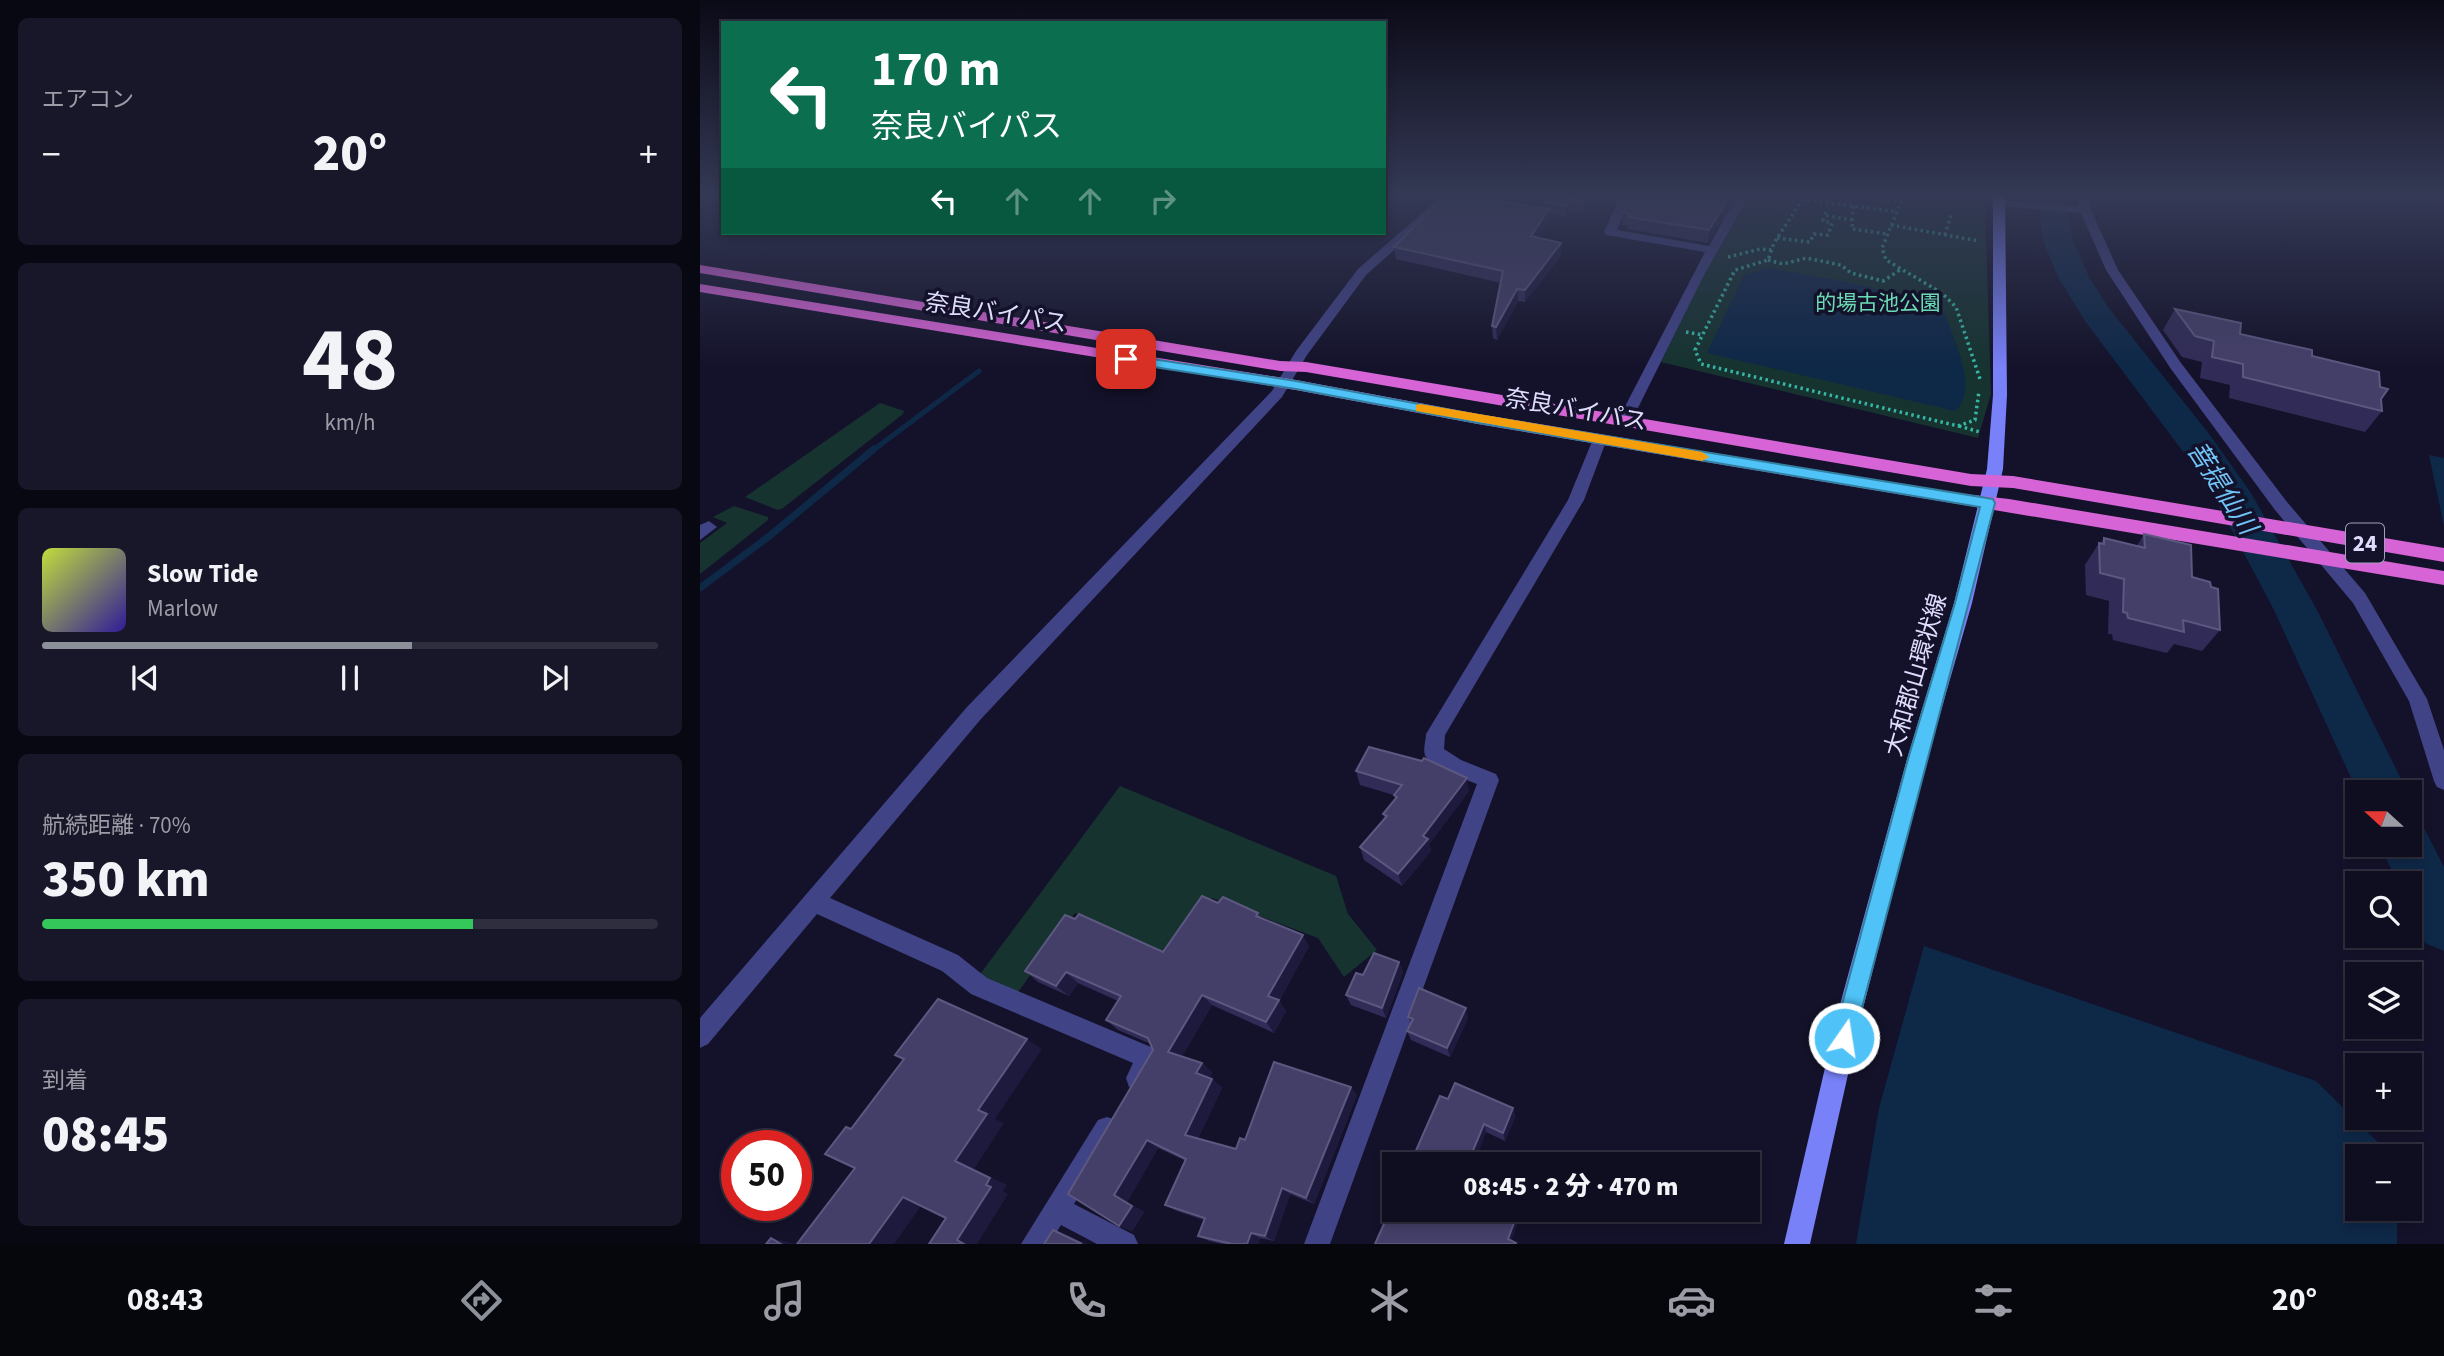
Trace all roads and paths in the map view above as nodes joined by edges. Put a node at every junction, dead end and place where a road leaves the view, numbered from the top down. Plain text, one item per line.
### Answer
1 (1386, 252) edge
2 (1712, 252) edge
3 (1748, 252) edge
4 (1771, 252) edge
5 (1883, 252) edge
6 (2002, 252) edge
7 (2102, 252) edge
8 (1725, 258) dead end
9 (1768, 260) junction
10 (700, 269) edge
11 (1900, 270) junction
12 (700, 288) edge
13 (1294, 366) junction
14 (1283, 384) junction
15 (1624, 422) junction
16 (1958, 426) junction
17 (1980, 432) dead end
18 (1600, 439) junction
19 (1992, 481) junction
20 (1988, 503) junction
21 (700, 523) edge
22 (2295, 531) junction
23 (700, 534) edge
24 (2444, 555) edge
25 (2327, 558) junction
26 (2444, 578) edge
27 (2444, 781) edge
28 (814, 902) junction
29 (700, 1036) edge
30 (1058, 1210) junction
31 (1034, 1244) edge
32 (1125, 1244) edge
33 (1317, 1244) edge
34 (1797, 1244) edge

1 - 13 street
2 - 15 street
3 - 8 path
4 - 9 path
5 - 11 path
6 - 19 main road, 大和郡山環状線
7 - 22 street
9 - 11 path
9 - 16 path
10 - 13 highway, 奈良バイパス / 24
11 - 16 path
12 - 14 highway, 奈良バイパス / 24
13 - 14 street
13 - 15 highway, 奈良バイパス / 24
14 - 18 highway, 奈良バイパス / 24
14 - 28 street
15 - 19 highway, 奈良バイパス / 24
16 - 17 path
18 - 20 highway, 奈良バイパス / 24
18 - 33 street
19 - 20 main road, 大和郡山環状線
19 - 22 highway, 奈良バイパス / 24
20 - 25 highway, 奈良バイパス / 24
20 - 34 main road, 大和郡山環状線
21 - 23 street
22 - 24 highway, 奈良バイパス / 24
22 - 25 street
25 - 26 highway, 奈良バイパス / 24
25 - 27 street
28 - 29 street
28 - 30 street
30 - 31 street
30 - 32 street

